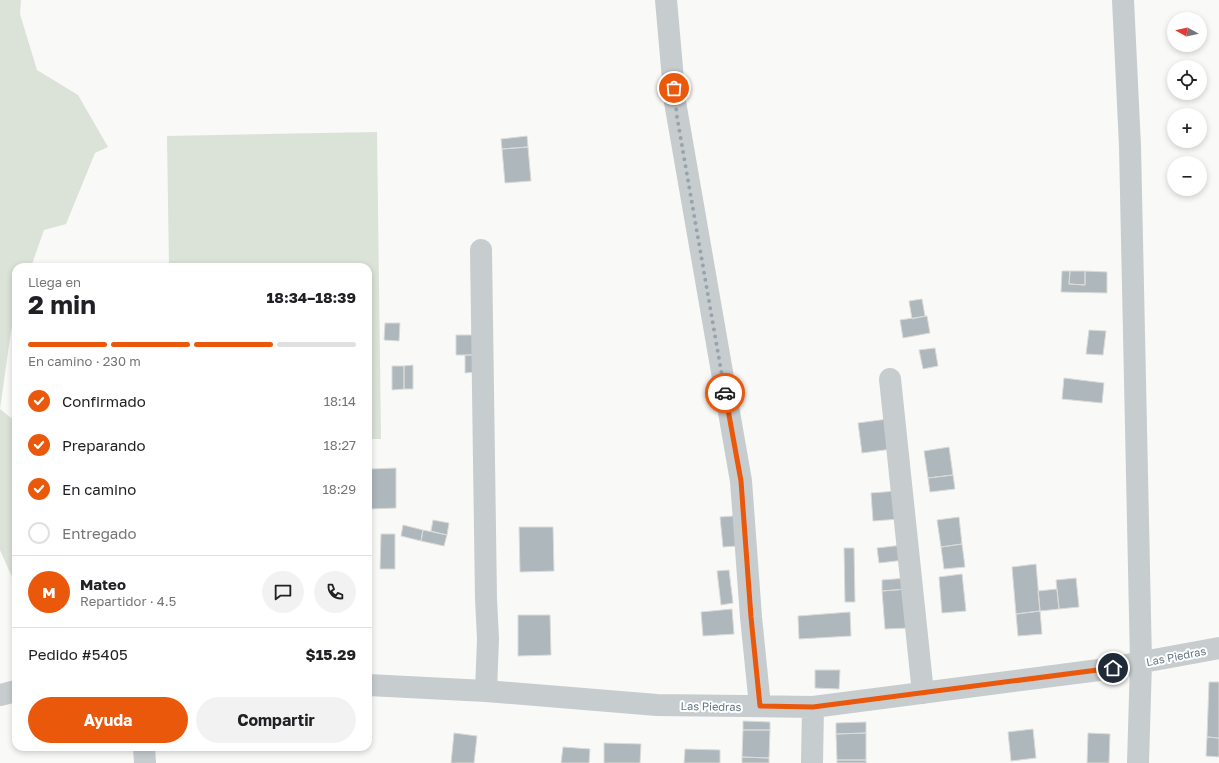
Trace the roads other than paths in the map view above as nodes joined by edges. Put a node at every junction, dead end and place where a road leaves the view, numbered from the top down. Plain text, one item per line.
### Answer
1 (666, 0) edge
2 (1123, 0) edge
3 (481, 250) dead end
4 (890, 379) dead end
5 (1219, 648) edge
6 (1141, 662) junction
7 (372, 685) edge
8 (486, 691) junction
9 (12, 692) edge
10 (923, 692) junction
11 (0, 695) edge
12 (760, 706) junction
13 (813, 707) junction
14 (144, 751) edge
15 (145, 763) edge
16 (812, 763) edge
17 (1138, 763) edge

1 - 12 street
2 - 6 street
3 - 8 street
4 - 10 street
5 - 6 street, Las Piedras
6 - 10 street, Las Piedras
6 - 17 street
7 - 8 street, Las Piedras
8 - 12 street, Las Piedras
9 - 11 street
10 - 13 street, Las Piedras
12 - 13 street, Las Piedras
13 - 16 street
14 - 15 street

